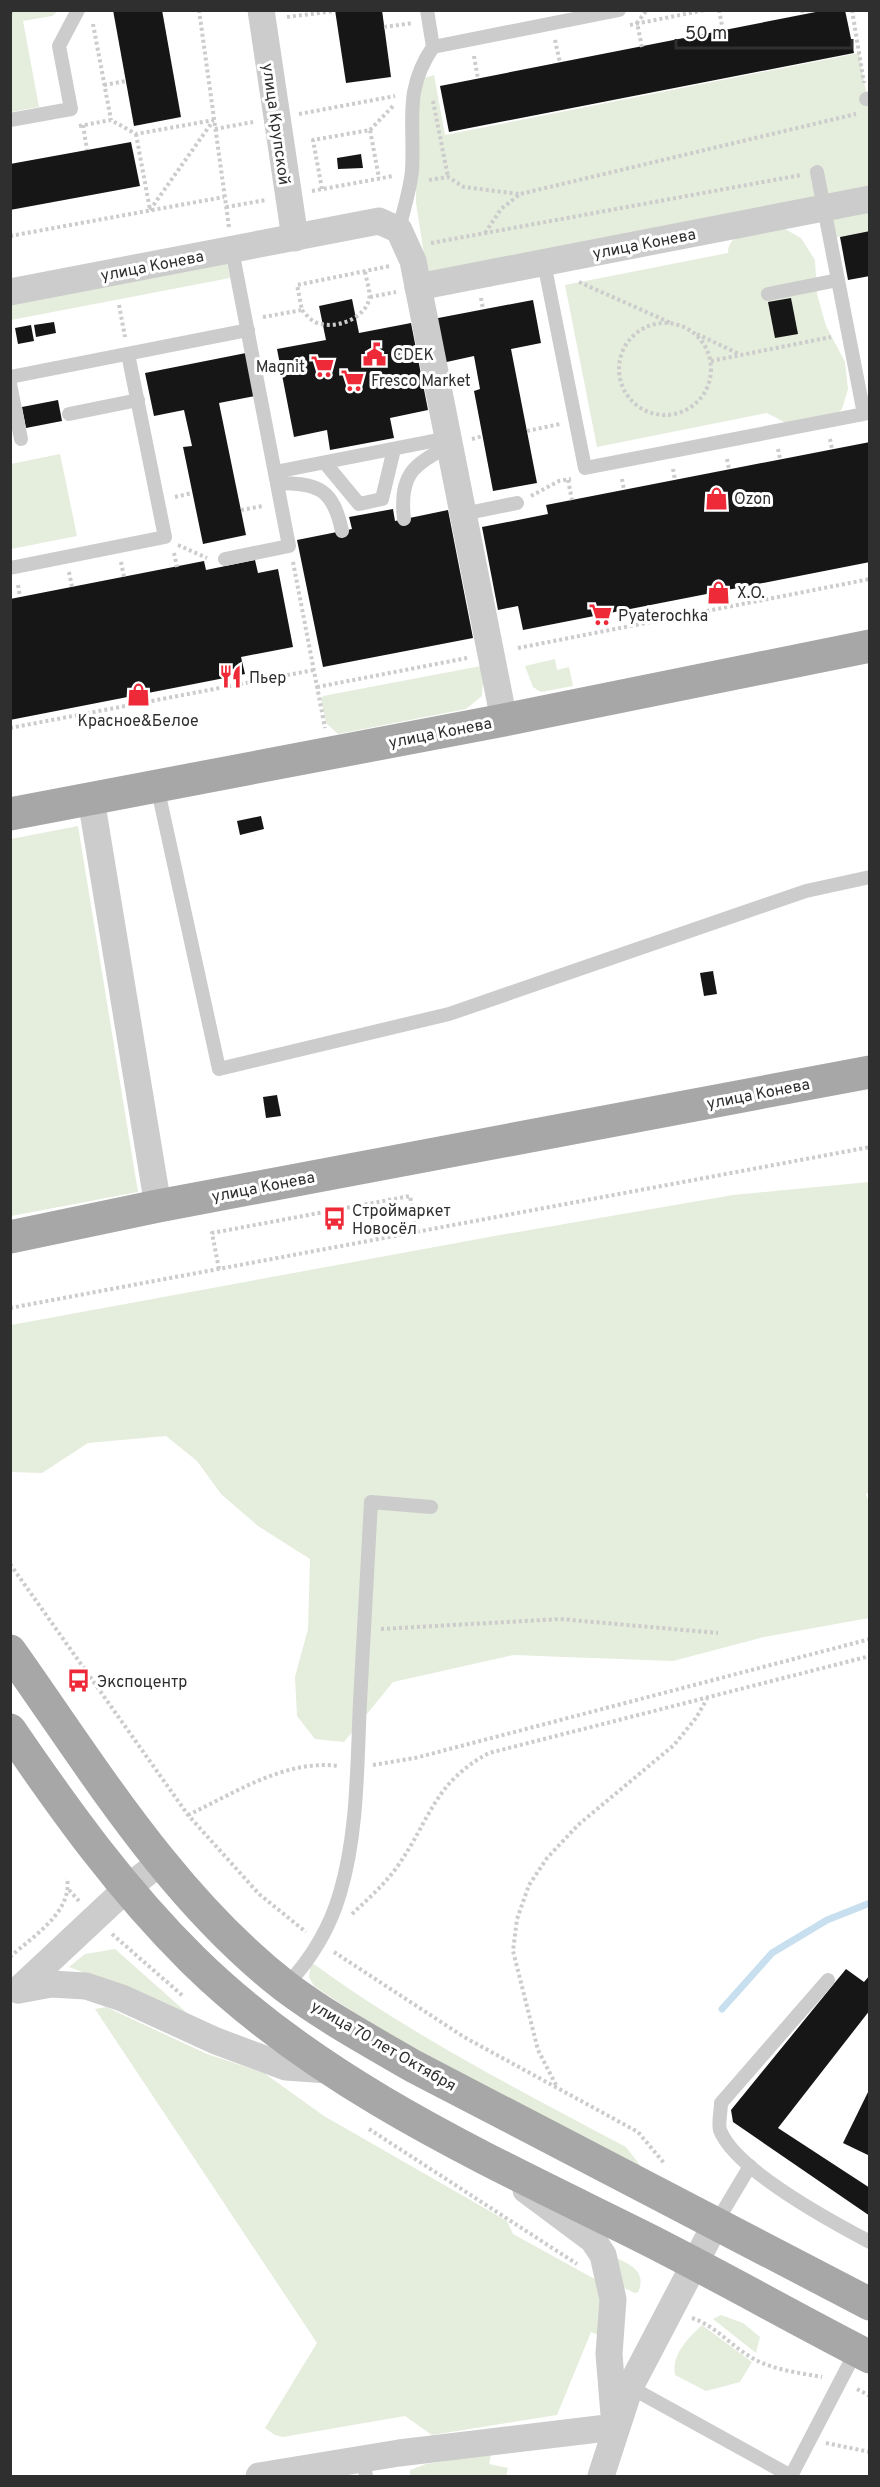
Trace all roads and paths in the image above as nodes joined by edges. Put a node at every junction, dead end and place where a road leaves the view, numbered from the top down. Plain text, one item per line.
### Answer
1 (78, 10) edge
2 (199, 10) edge
3 (427, 10) edge
4 (619, 10) edge
5 (647, 10) edge
6 (719, 10) edge
7 (852, 10) edge
8 (335, 11) edge
9 (262, 16) edge
10 (92, 21) dead end
11 (414, 23) dead end
12 (384, 27) dead end
13 (723, 31) dead end
14 (555, 40) dead end
15 (433, 47) junction
16 (642, 47) dead end
17 (474, 56) dead end
18 (560, 63) dead end
19 (478, 78) dead end
20 (126, 81) dead end
21 (104, 86) junction
22 (868, 98) edge
23 (432, 99) dead end
24 (277, 118) junction
25 (10, 120) edge
26 (214, 120) junction
27 (82, 125) dead end
28 (215, 129) junction
29 (370, 130) junction
30 (136, 134) junction
31 (87, 150) dead end
32 (817, 172) joint
33 (411, 177) junction
34 (448, 177) junction
35 (379, 178) junction
36 (322, 189) junction
37 (520, 194) junction
38 (288, 196) junction
39 (224, 197) junction
40 (870, 199) edge
41 (226, 207) junction
42 (824, 208) junction
43 (150, 210) junction
44 (399, 230) junction
45 (485, 233) junction
46 (10, 236) edge
47 (295, 238) junction
48 (232, 250) junction
49 (544, 263) junction
50 (365, 271) junction
51 (416, 274) junction
52 (838, 280) junction
53 (10, 292) edge
54 (768, 294) dead end
55 (119, 305) dead end
56 (302, 310) junction
57 (247, 325) junction
58 (676, 325) junction
59 (688, 330) junction
60 (849, 334) junction
61 (128, 354) junction
62 (740, 355) junction
63 (711, 361) junction
64 (10, 377) edge
65 (10, 384) edge
66 (138, 400) junction
67 (69, 414) dead end
68 (547, 427) dead end
69 (527, 431) dead end
70 (21, 439) dead end
71 (830, 439) dead end
72 (449, 442) junction
73 (394, 449) junction
74 (778, 449) dead end
75 (832, 449) dead end
76 (780, 459) dead end
77 (728, 460) dead end
78 (325, 463) junction
79 (729, 469) dead end
80 (673, 470) dead end
81 (276, 478) junction
82 (568, 480) dead end
83 (622, 480) dead end
84 (675, 480) dead end
85 (559, 481) dead end
86 (624, 490) dead end
87 (192, 494) dead end
88 (178, 496) dead end
89 (572, 500) dead end
90 (518, 503) joint
91 (259, 507) dead end
92 (241, 510) dead end
93 (463, 514) junction
94 (404, 519) dead end
95 (342, 531) dead end
96 (165, 537) junction
97 (289, 546) junction
98 (174, 554) dead end
99 (225, 559) joint
100 (121, 565) dead end
101 (177, 567) dead end
102 (10, 568) edge
103 (69, 575) dead end
104 (123, 577) dead end
105 (870, 579) edge
106 (18, 585) dead end
107 (72, 587) dead end
108 (20, 597) dead end
109 (870, 645) edge
110 (518, 648) dead end
111 (479, 655) dead end
112 (314, 670) junction
113 (317, 687) junction
114 (504, 720) junction
115 (10, 728) edge
116 (329, 752) junction
117 (157, 786) junction
118 (91, 799) junction
119 (10, 814) edge
120 (870, 877) edge
121 (870, 1071) edge
122 (870, 1147) edge
123 (158, 1206) junction
124 (417, 1232) junction
125 (10, 1237) edge
126 (219, 1269) junction
127 (10, 1308) edge
128 (431, 1507) dead end
129 (10, 1564) edge
130 (363, 1630) junction
131 (717, 1633) dead end
132 (870, 1639) edge
133 (10, 1651) edge
134 (870, 1656) edge
135 (708, 1699) junction
136 (10, 1730) edge
137 (356, 1768) junction
138 (188, 1815) junction
139 (162, 1861) junction
140 (67, 1878) dead end
141 (126, 1889) junction
142 (323, 1936) junction
143 (10, 1957) edge
144 (828, 1980) dead end
145 (286, 1986) junction
146 (15, 1993) edge
147 (328, 2070) junction
148 (556, 2086) junction
149 (483, 2158) junction
150 (750, 2166) junction
151 (672, 2168) dead end
152 (716, 2223) junction
153 (870, 2242) edge
154 (694, 2263) junction
155 (870, 2304) edge
156 (863, 2354) edge
157 (630, 2387) junction
158 (615, 2427) junction
159 (809, 2442) junction
160 (870, 2452) edge
161 (365, 2468) edge
162 (307, 2473) edge
163 (259, 2476) edge
164 (601, 2476) edge

1 - 25 lane
2 - 26 path
3 - 15 lane
4 - 15 lane
5 - 16 path
6 - 13 path
7 - 22 path
8 - 9 path
9 - 24 street, улица Крупской
10 - 21 path
11 - 12 path
14 - 18 path
15 - 33 lane
17 - 19 path
20 - 21 path
21 - 30 path
22 - 37 path
23 - 34 path
24 - 28 path
24 - 29 path
24 - 38 street, улица Крупской
26 - 28 path
26 - 30 path
26 - 43 path
27 - 31 path
28 - 39 path
29 - 35 path
29 - 36 path
30 - 43 path
32 - 42 lane
32 - 45 path
33 - 34 path
33 - 35 path
33 - 44 lane
34 - 37 path
35 - 36 path
36 - 38 path
37 - 45 path
38 - 41 path
38 - 47 street, улица Крупской
39 - 41 path
39 - 43 path
40 - 42 street, улица Конева
41 - 48 path
42 - 49 street, улица Конева
42 - 52 lane
43 - 46 path
44 - 47 street, улица Конева
44 - 51 street
45 - 51 path
47 - 48 street, улица Конева
48 - 53 street, улица Конева
48 - 57 lane
49 - 51 street, улица Конева
49 - 58 path
49 - 60 lane
50 - 51 path
50 - 56 path
50 - 56 path
51 - 72 street
52 - 54 lane
52 - 60 lane
55 - 61 path
56 - 57 path
57 - 61 lane
57 - 81 lane
58 - 59 path
58 - 63 path
59 - 62 path
59 - 63 path
60 - 62 path
61 - 64 lane
61 - 66 lane
62 - 63 path
65 - 70 lane
66 - 67 lane
66 - 96 lane
68 - 69 path
71 - 75 path
72 - 73 lane
72 - 93 street
72 - 94 lane
73 - 78 lane
73 - 78 lane
74 - 76 path
77 - 79 path
78 - 81 lane
80 - 84 path
81 - 95 lane
81 - 97 lane
82 - 89 path
83 - 86 path
85 - 90 path
87 - 88 path
90 - 93 lane
91 - 92 path
93 - 114 street
96 - 99 path
96 - 102 lane
97 - 99 lane
97 - 112 path
98 - 101 path
100 - 104 path
103 - 107 path
105 - 110 path
106 - 108 path
109 - 114 main road, улица Конева
111 - 113 path
112 - 113 path
112 - 115 path
113 - 116 path
114 - 116 main road, улица Конева
116 - 117 main road, улица Конева
117 - 118 main road, улица Конева
117 - 120 lane
118 - 119 main road, улица Конева
118 - 123 street
121 - 123 main road, улица Конева
122 - 124 path
123 - 125 main road, улица Конева
124 - 126 path
124 - 126 path
126 - 127 path
128 - 130 lane
129 - 138 path
130 - 131 path
130 - 137 lane
132 - 137 path
133 - 139 main road, улица 70 лет Октября
134 - 135 path
135 - 142 path
135 - 148 path
136 - 141 main road
137 - 138 path
137 - 142 lane
138 - 142 path
139 - 141 street
139 - 145 main road, улица 70 лет Октября
140 - 143 path
141 - 146 street
141 - 147 main road
142 - 145 lane
142 - 148 path
144 - 150 lane
145 - 152 main road, улица 70 лет Октября
146 - 147 street
147 - 149 main road
148 - 151 path
149 - 154 main road
149 - 158 street
150 - 152 lane
150 - 153 lane
152 - 154 street
152 - 155 main road, улица 70 лет Октября
154 - 156 main road
154 - 157 street
156 - 159 lane
157 - 158 street
157 - 159 lane
158 - 161 street
158 - 164 street
159 - 160 path
161 - 162 street
162 - 163 street

